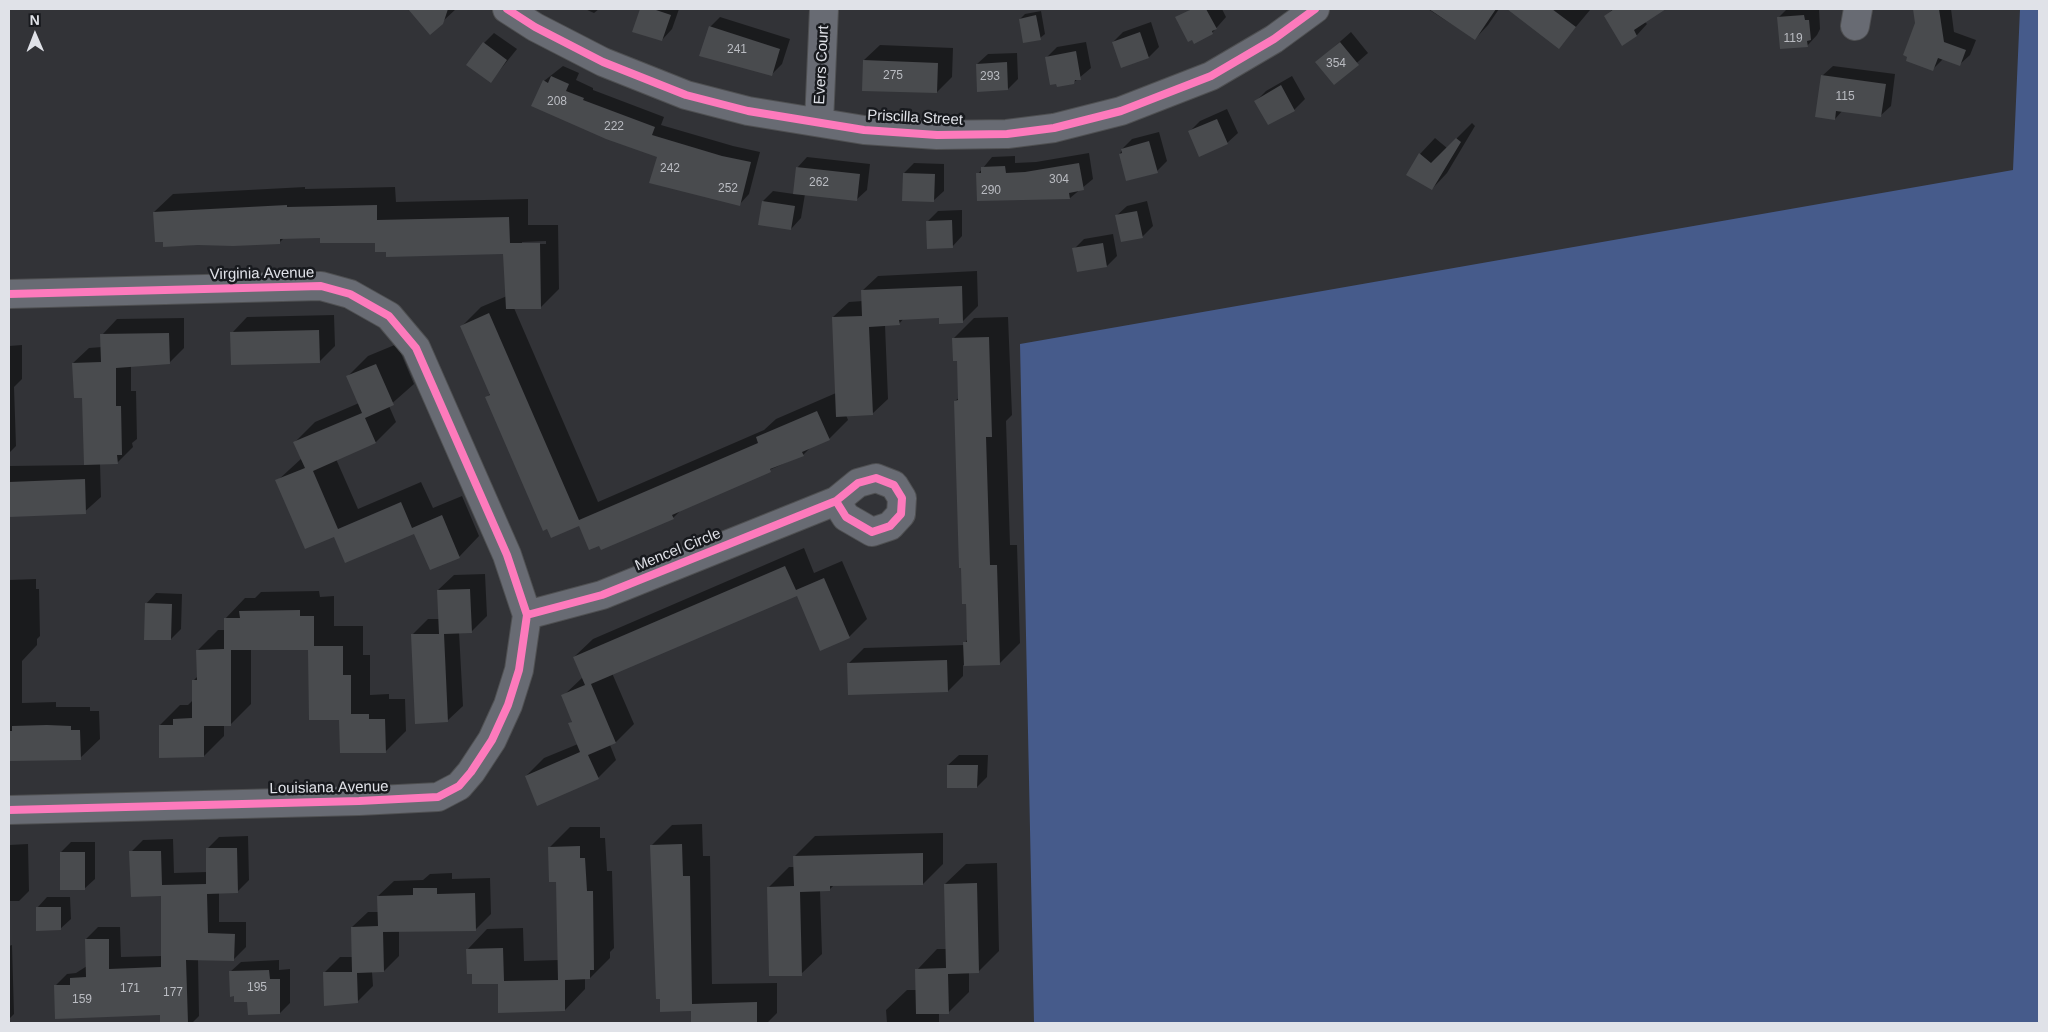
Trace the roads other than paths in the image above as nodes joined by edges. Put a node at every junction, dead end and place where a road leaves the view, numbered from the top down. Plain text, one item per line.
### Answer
1 (507, 9) edge
2 (824, 9) edge
3 (1315, 9) edge
4 (819, 122) junction
5 (9, 294) edge
6 (836, 502) dead end
7 (527, 615) junction
8 (9, 810) edge

1 - 4 street, Priscilla Street
2 - 4 street, Evers Court
3 - 4 street, Priscilla Street
5 - 7 street, Virginia Avenue
6 - 7 street, Mencel Circle
7 - 8 street, Louisiana Avenue

